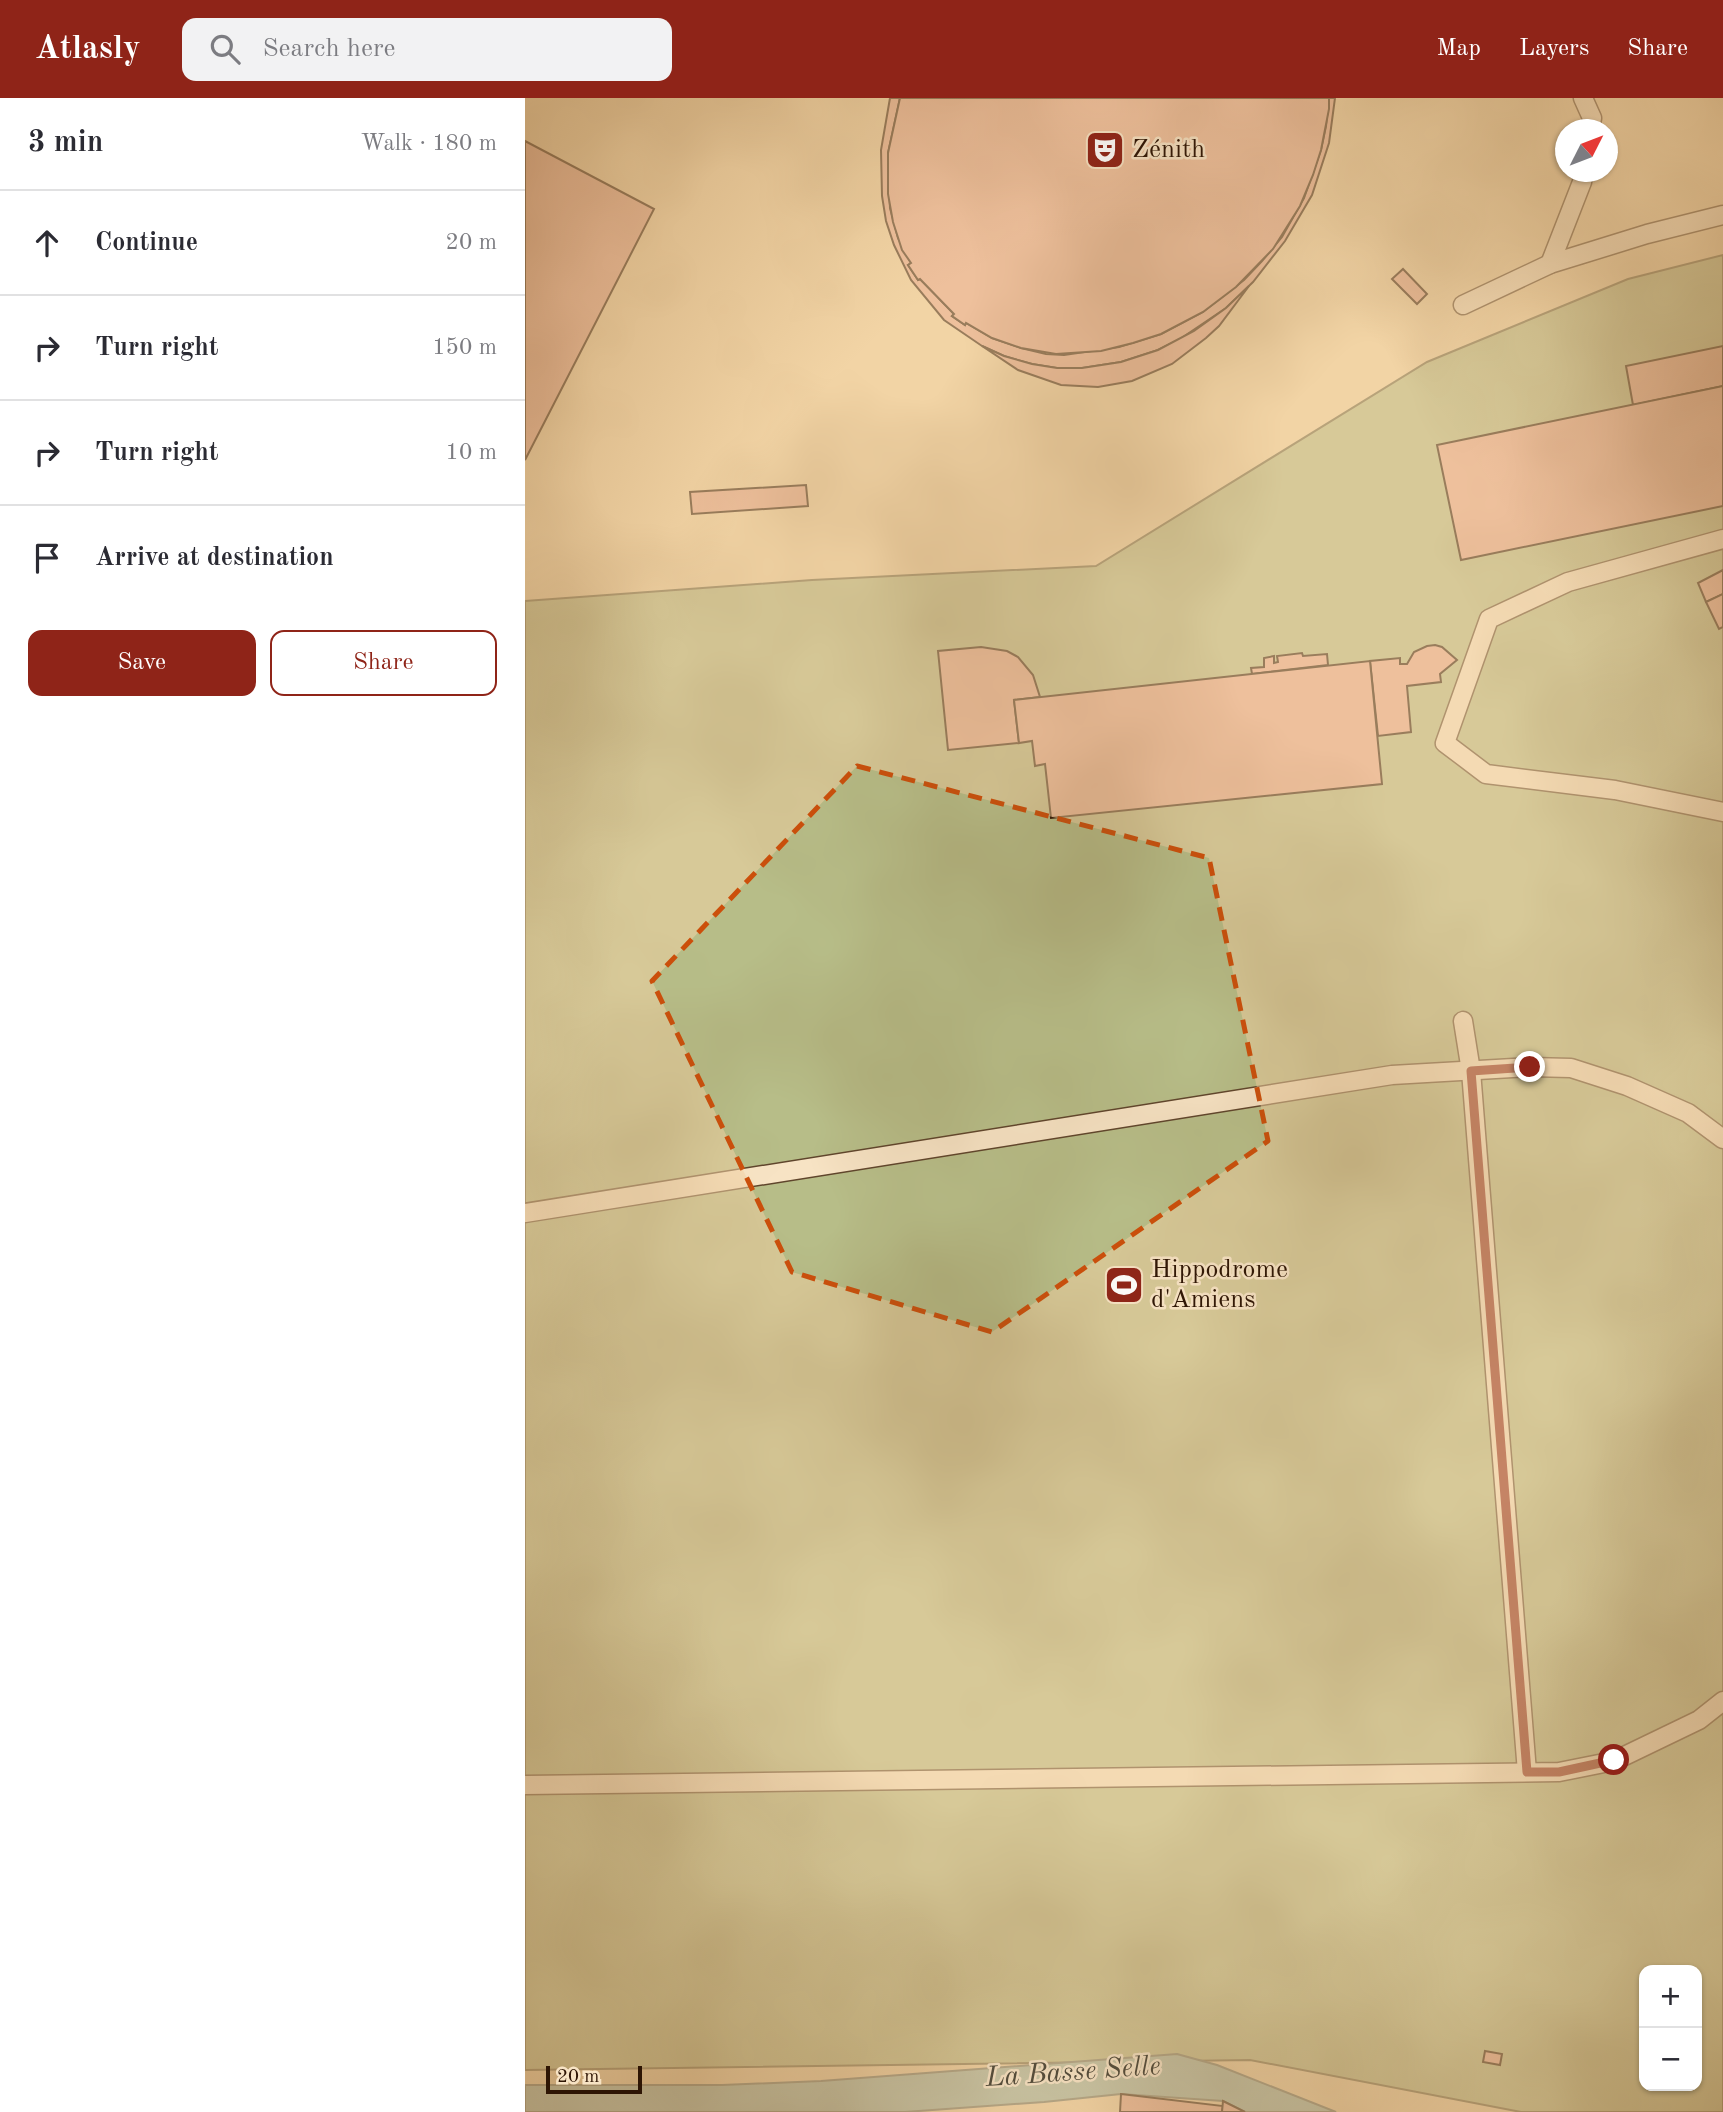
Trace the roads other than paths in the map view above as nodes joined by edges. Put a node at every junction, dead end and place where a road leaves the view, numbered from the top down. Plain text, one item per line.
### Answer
1 (1583, 98) edge
2 (1592, 119) edge
3 (1582, 182) edge
4 (1723, 215) edge
5 (1550, 264) junction
6 (1463, 305) dead end
7 (1723, 539) edge
8 (1723, 812) edge
9 (1463, 1021) dead end
10 (1471, 1071) junction
11 (1723, 1139) edge
12 (525, 1213) edge
13 (1723, 1700) edge
14 (1527, 1772) junction
15 (525, 1785) edge

1 - 2 lane
3 - 5 lane
4 - 5 lane
5 - 6 lane
7 - 8 lane
9 - 10 lane
10 - 11 lane
10 - 12 lane
10 - 14 lane
13 - 14 lane
14 - 15 lane

